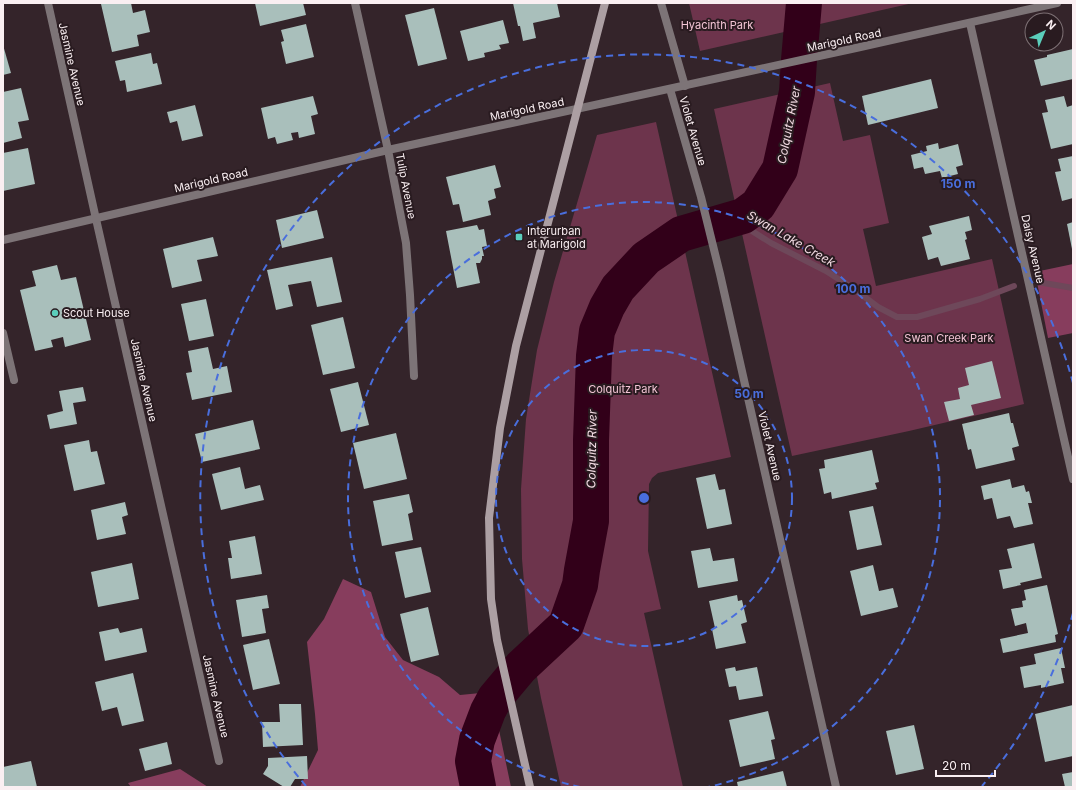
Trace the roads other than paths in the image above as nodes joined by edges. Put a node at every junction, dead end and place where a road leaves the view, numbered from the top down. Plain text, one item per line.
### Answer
1 (48, 3) edge
2 (355, 3) edge
3 (605, 3) edge
4 (661, 3) edge
5 (1057, 3) edge
6 (970, 23) junction
7 (685, 86) junction
8 (670, 89) junction
9 (578, 109) junction
10 (388, 150) junction
11 (96, 219) junction
12 (3, 240) edge
13 (3, 333) edge
14 (414, 376) dead end
15 (14, 380) dead end
16 (1073, 479) edge
17 (219, 761) dead end
18 (530, 787) edge
19 (836, 787) edge

1 - 11 street, Jasmine Avenue
2 - 10 street, Tulip Avenue
3 - 9 main road
4 - 7 street, Violet Avenue
5 - 6 street, Marigold Road
6 - 7 street, Marigold Road
6 - 16 street, Daisy Avenue
7 - 8 street, Marigold Road
8 - 9 street, Marigold Road
8 - 19 street, Violet Avenue
9 - 10 street, Marigold Road
9 - 18 main road
10 - 11 street, Marigold Road
10 - 14 street, Tulip Avenue
11 - 12 street, Marigold Road
11 - 17 street, Jasmine Avenue
13 - 15 street

